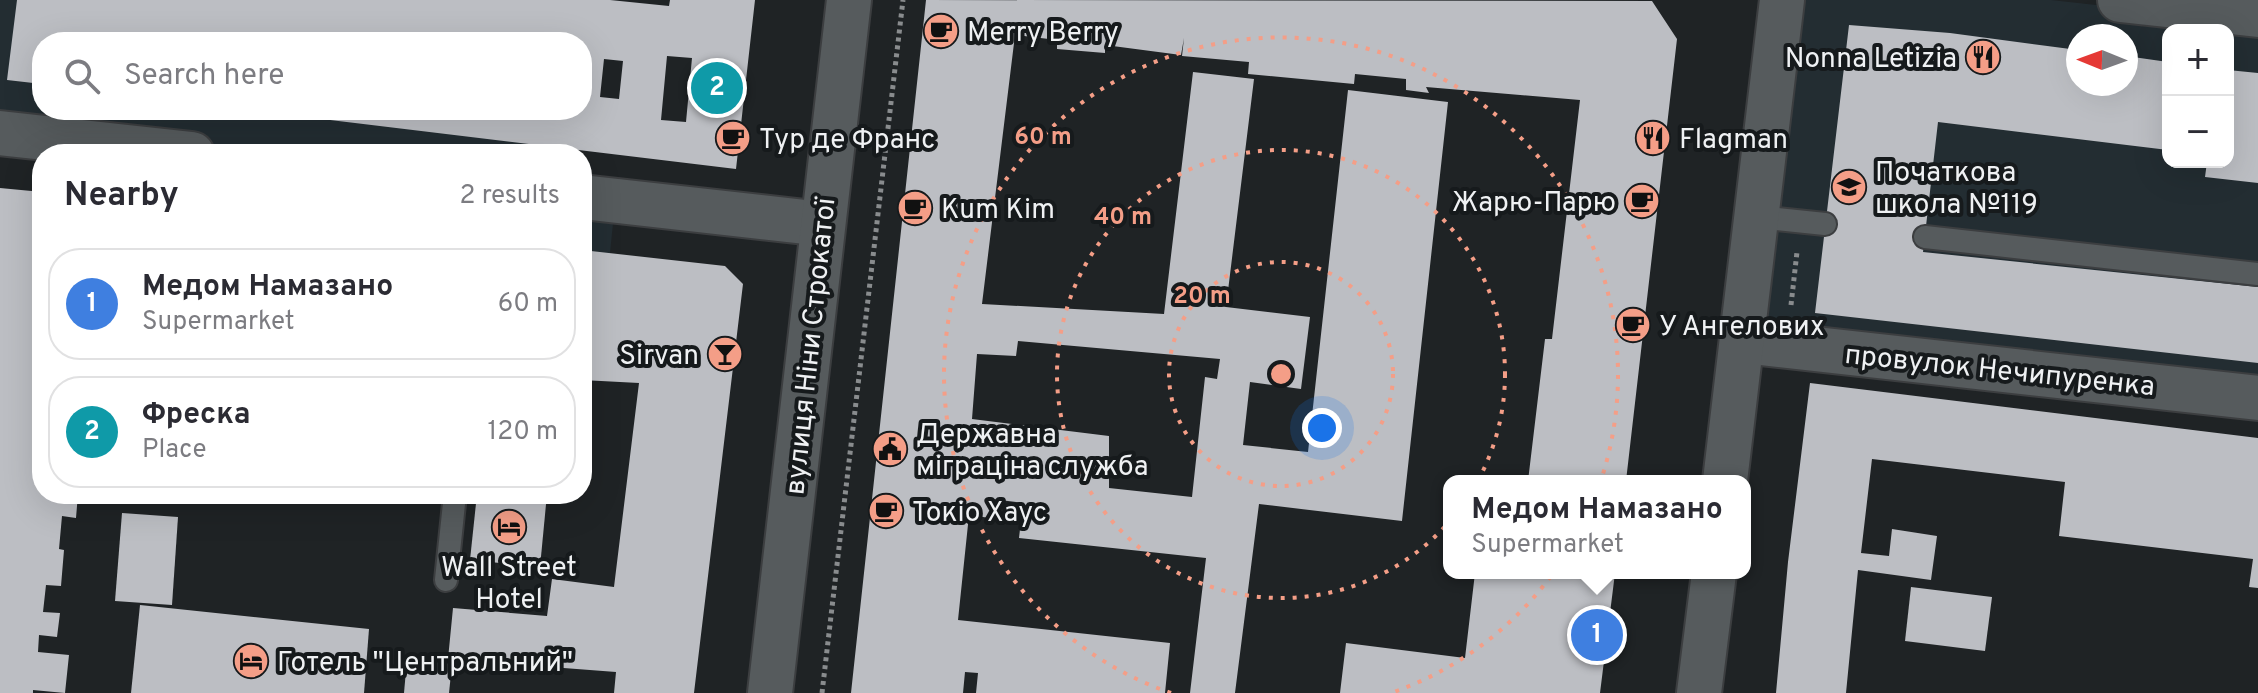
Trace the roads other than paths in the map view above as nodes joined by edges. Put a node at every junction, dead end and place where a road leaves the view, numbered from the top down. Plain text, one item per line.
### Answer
1 (849, 0) edge
2 (1782, 0) edge
3 (2120, 0) edge
4 (2258, 15) edge
5 (0, 133) edge
6 (101, 144) edge
7 (592, 198) edge
8 (1757, 217) junction
9 (823, 224) junction
10 (1825, 224) dead end
11 (1925, 237) dead end
12 (2258, 274) edge
13 (1742, 341) junction
14 (2258, 398) edge
15 (1726, 475) edge
16 (454, 504) edge
17 (1713, 579) edge
18 (446, 580) dead end
19 (770, 693) edge
20 (1699, 693) edge

1 - 9 street, вулиця Ніни Строкатої
2 - 8 street
3 - 4 street
5 - 6 street
7 - 9 street
8 - 10 lane
8 - 13 street
9 - 19 street, вулиця Ніни Строкатої
11 - 12 lane
13 - 14 street, провулок Нечипуренка
13 - 15 street
16 - 18 lane
17 - 20 street

